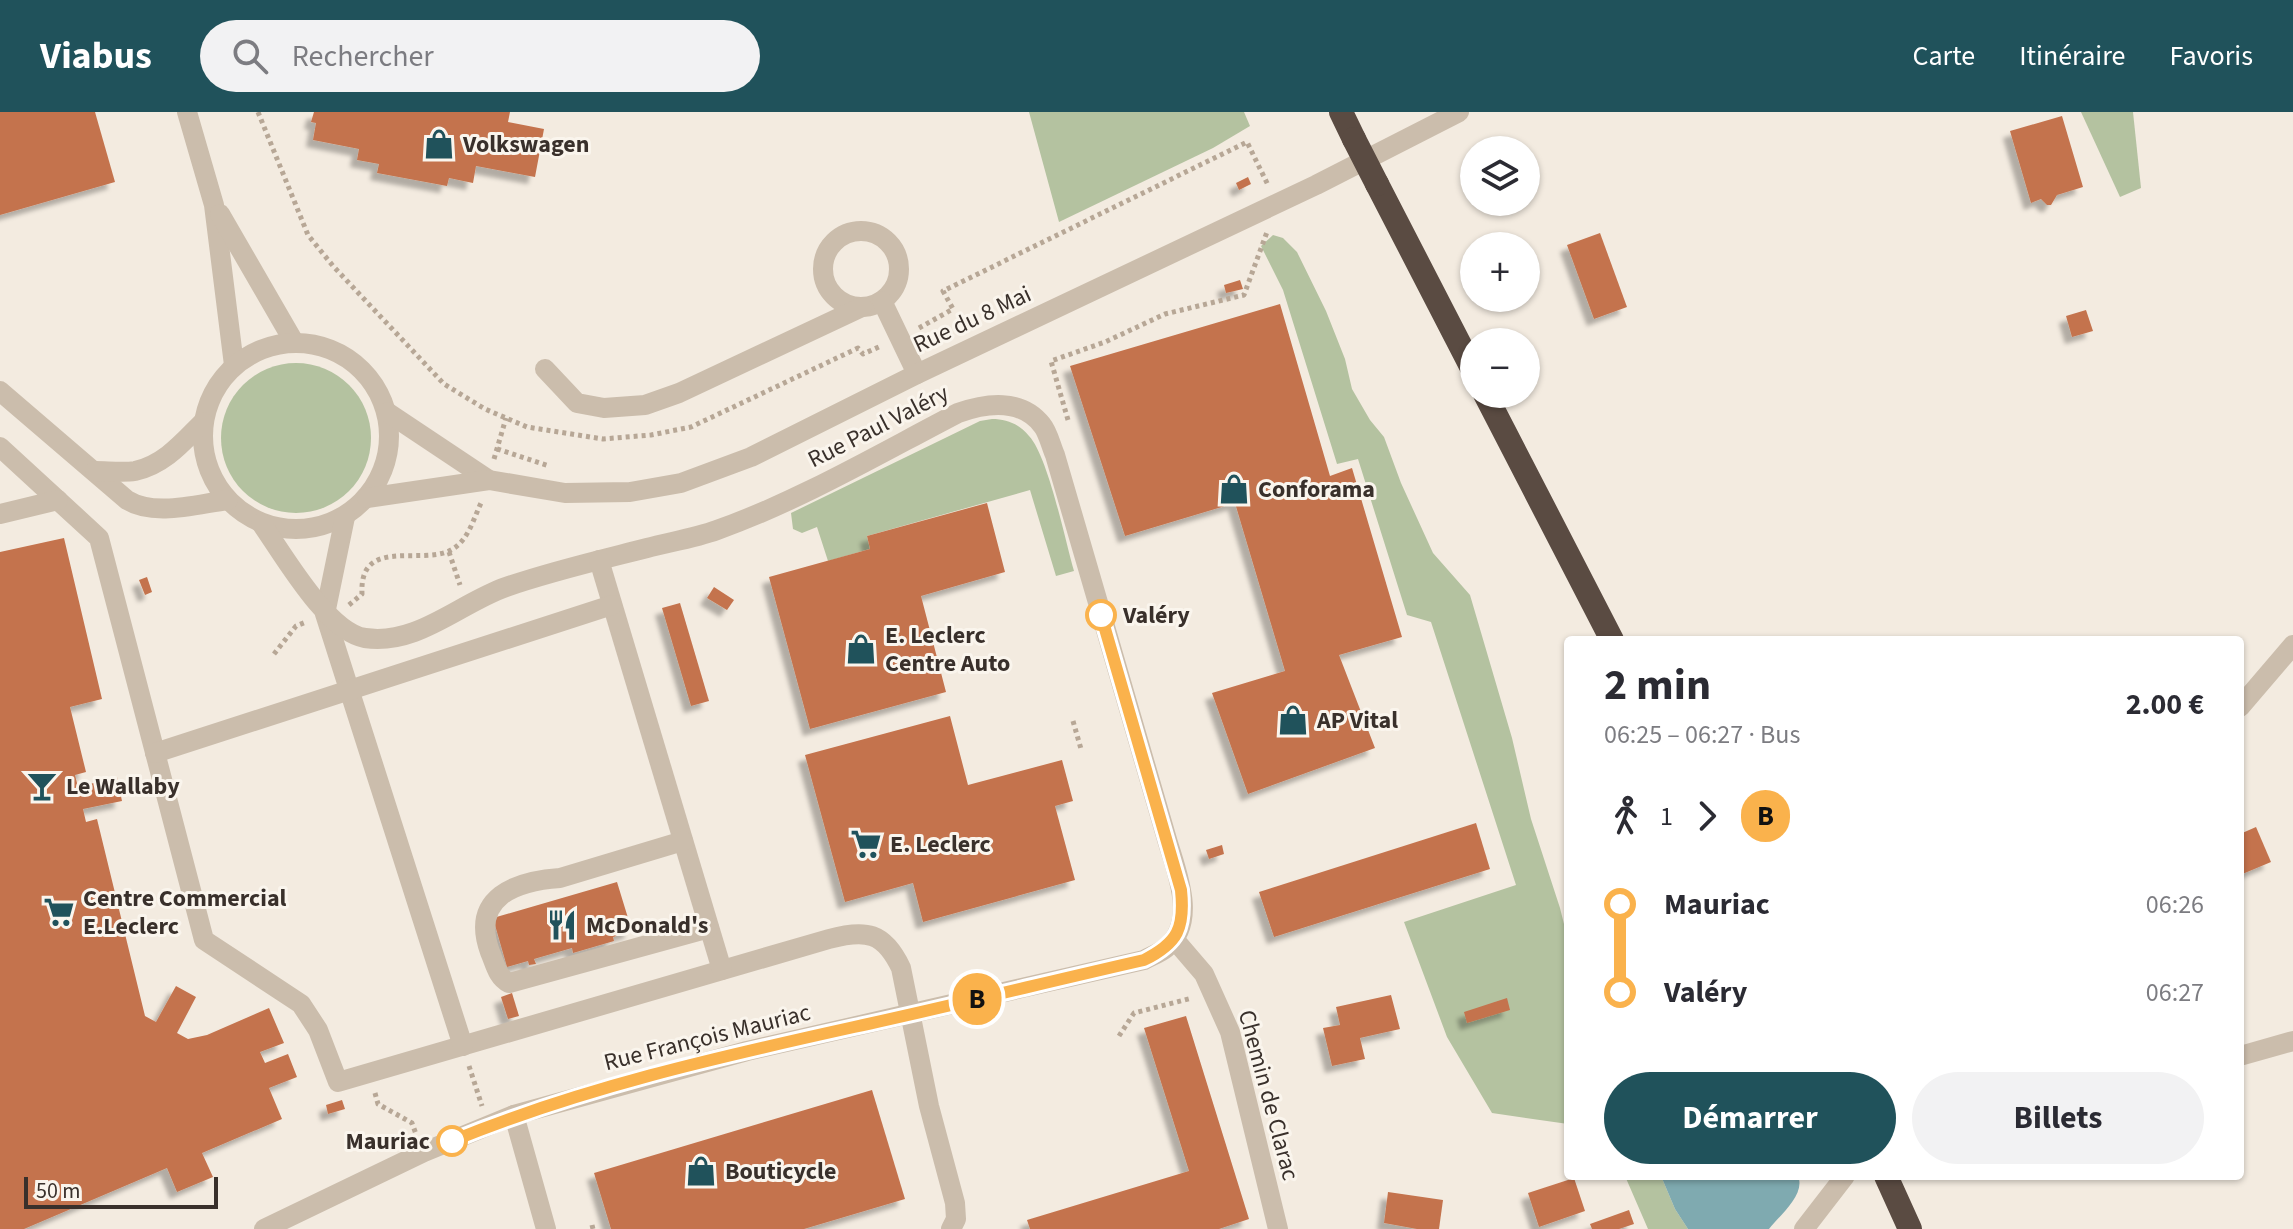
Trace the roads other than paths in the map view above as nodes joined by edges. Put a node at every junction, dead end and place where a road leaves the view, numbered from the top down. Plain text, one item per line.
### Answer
1 (187, 112) edge
2 (1341, 112) edge
3 (1459, 112) edge
4 (214, 205) junction
5 (294, 342) junction
6 (1460, 345) edge
7 (234, 365) junction
8 (545, 369) dead end
9 (917, 374) junction
10 (0, 391) edge
11 (1492, 408) edge
12 (387, 412) junction
13 (203, 422) junction
14 (0, 447) edge
15 (95, 471) junction
16 (489, 480) junction
17 (367, 498) junction
18 (58, 500) junction
19 (228, 500) junction
20 (0, 514) edge
21 (345, 517) junction
22 (261, 523) junction
23 (599, 560) junction
24 (612, 605) junction
25 (325, 614) junction
26 (1610, 636) edge
27 (2293, 645) edge
28 (351, 690) junction
29 (2244, 702) edge
30 (155, 753) junction
31 (683, 841) junction
32 (709, 928) junction
33 (1174, 939) junction
34 (722, 970) junction
35 (911, 1014) junction
36 (2293, 1041) edge
37 (463, 1046) junction
38 (2244, 1055) edge
39 (514, 1115) junction
40 (1842, 1180) edge
41 (1888, 1180) edge
42 (264, 1229) edge
43 (546, 1229) edge
44 (951, 1229) edge
45 (1278, 1229) edge
46 (1804, 1229) edge
47 (1910, 1229) edge

1 - 4 street
2 - 6 highway, bridge
3 - 9 street, Rue du 8 Mai
4 - 5 street
4 - 7 street
5 - 7 street
5 - 12 street
7 - 13 street
8 - 9 street
9 - 16 street, Rue du 8 Mai
10 - 15 street
11 - 26 highway
12 - 16 street, Rue du 8 Mai
12 - 17 street
13 - 15 street
13 - 19 street
14 - 18 street
15 - 19 street
16 - 17 street, Rue du 8 Mai
17 - 21 street
18 - 20 street
18 - 30 street
19 - 22 street
21 - 22 street
21 - 25 street
22 - 25 street, Rue Paul Valéry
23 - 24 street
23 - 25 street, Rue Paul Valéry
23 - 33 street, Rue Paul Valéry
24 - 28 street
24 - 31 street
25 - 28 street
27 - 29 street
28 - 30 street
28 - 37 street
30 - 37 street
31 - 32 street
31 - 32 street
32 - 34 street
33 - 35 street, Rue François Mauriac
33 - 45 street, Chemin de Clarac
34 - 35 street
34 - 37 street
35 - 39 street, Rue François Mauriac
35 - 44 street
36 - 38 street
39 - 42 street, Rue François Mauriac
39 - 43 street
40 - 46 street
41 - 47 highway

